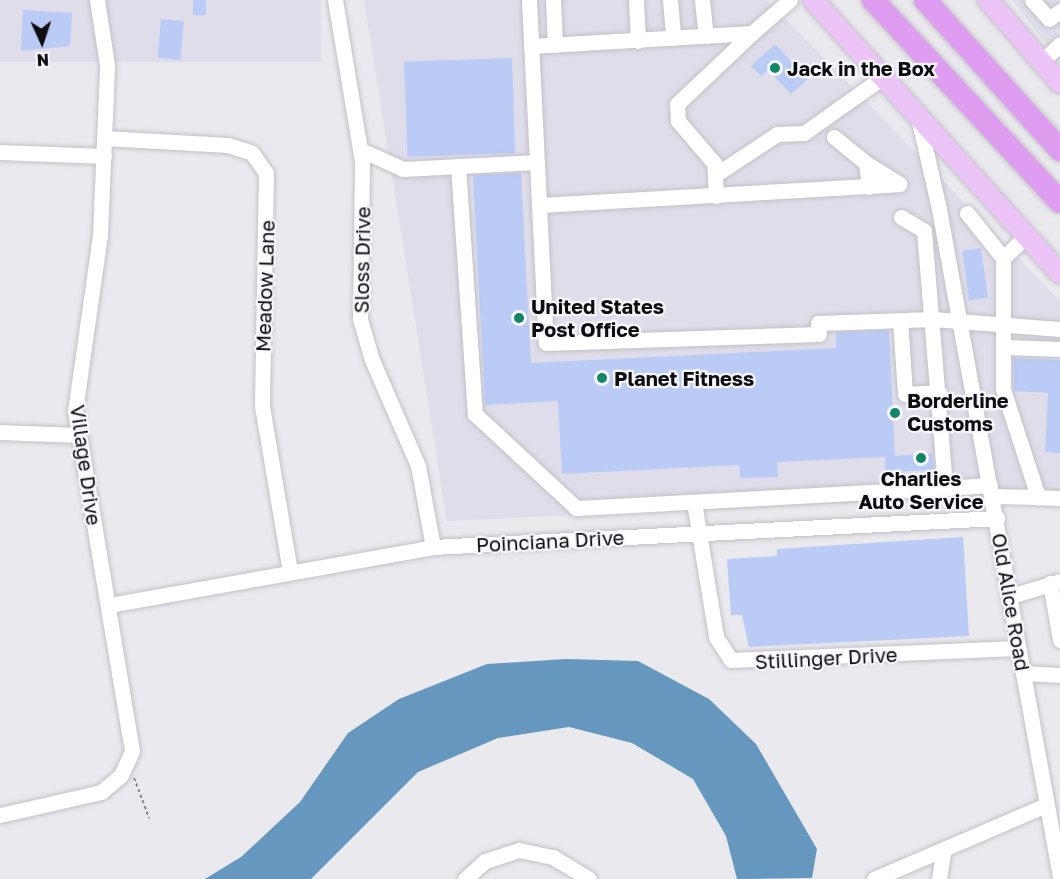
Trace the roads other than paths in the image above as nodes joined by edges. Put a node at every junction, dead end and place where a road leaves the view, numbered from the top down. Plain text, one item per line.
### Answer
1 (97, 0) edge
2 (335, 0) edge
3 (529, 0) edge
4 (553, 0) edge
5 (636, 0) edge
6 (670, 0) edge
7 (702, 0) edge
8 (790, 0) edge
9 (813, 0) edge
10 (873, 0) edge
11 (925, 0) edge
12 (988, 0) edge
13 (1032, 0) edge
14 (1056, 19) edge
15 (752, 33) junction
16 (706, 36) junction
17 (673, 38) junction
18 (638, 41) junction
19 (1060, 44) edge
20 (555, 45) junction
21 (531, 46) junction
22 (1041, 62) junction
23 (883, 77) junction
24 (1060, 83) edge
25 (917, 116) junction
26 (834, 137) dead end
27 (104, 138) junction
28 (361, 150) junction
29 (1060, 150) edge
30 (0, 152) edge
31 (104, 156) junction
32 (537, 162) junction
33 (866, 163) junction
34 (458, 166) junction
35 (715, 175) junction
36 (869, 187) junction
37 (716, 196) junction
38 (1060, 202) edge
39 (539, 205) junction
40 (967, 213) dead end
41 (901, 217) dead end
42 (1026, 236) junction
43 (1003, 258) junction
44 (1060, 273) edge
45 (933, 318) junction
46 (900, 320) junction
47 (959, 321) junction
48 (1004, 325) junction
49 (1060, 329) edge
50 (1005, 346) junction
51 (1060, 349) edge
52 (939, 392) junction
53 (0, 432) edge
54 (79, 435) junction
55 (945, 488) junction
56 (991, 490) junction
57 (1038, 497) junction
58 (1060, 498) edge
59 (694, 502) junction
60 (997, 518) junction
61 (698, 534) junction
62 (433, 546) junction
63 (290, 571) junction
64 (1055, 582) edge
65 (1011, 596) junction
66 (109, 604) junction
67 (1060, 640) edge
68 (1018, 648) junction
69 (1023, 673) junction
70 (1060, 675) edge
71 (1046, 805) junction
72 (0, 815) edge
73 (944, 849) junction
74 (1060, 877) edge
75 (465, 879) edge
76 (589, 879) edge
77 (874, 879) edge
78 (939, 879) edge

1 - 27 street, Village Drive
2 - 28 street, Sloss Drive
3 - 21 street
4 - 20 street
5 - 18 street
6 - 17 street
7 - 16 street
8 - 15 street
9 - 23 main road
10 - 38 highway
11 - 29 highway
12 - 22 main road
13 - 14 street
15 - 16 street
15 - 35 street
16 - 17 street
17 - 18 street
18 - 20 street
19 - 22 street
20 - 21 street
21 - 32 street
22 - 24 main road
23 - 25 main road
23 - 35 street
25 - 42 main road
25 - 47 street, Old Alice Road
26 - 33 street
27 - 31 street, Village Drive
27 - 63 street, Meadow Lane
28 - 34 street
28 - 62 street, Sloss Drive
30 - 31 street
31 - 54 street, Village Drive
32 - 34 street
32 - 39 street
33 - 36 street
33 - 36 street
34 - 59 street
35 - 37 street
36 - 37 street
37 - 39 street
39 - 46 street
40 - 43 street
41 - 45 street
42 - 43 street
42 - 44 main road
43 - 48 street
45 - 46 street
45 - 47 street
45 - 52 street
46 - 52 street
47 - 48 street
47 - 56 street, Old Alice Road
48 - 49 street
48 - 50 street
50 - 51 street
50 - 57 street
52 - 55 street
53 - 54 street
54 - 66 street, Village Drive
55 - 56 street
55 - 59 street
56 - 57 street
56 - 60 street, Old Alice Road
57 - 58 street
59 - 61 street, Stillinger Drive
60 - 61 street, Poinciana Drive
60 - 65 street, Old Alice Road
61 - 62 street, Poinciana Drive
61 - 68 street, Stillinger Drive
62 - 63 street, Poinciana Drive
63 - 66 street, Poinciana Drive
64 - 65 street
64 - 67 street
65 - 68 street, Old Alice Road
66 - 72 street, Village Drive
68 - 69 street, Old Alice Road
69 - 70 street
69 - 71 street, Old Alice Road
71 - 73 street
71 - 74 street, Old Alice Road
73 - 77 street
73 - 78 street
75 - 76 street

